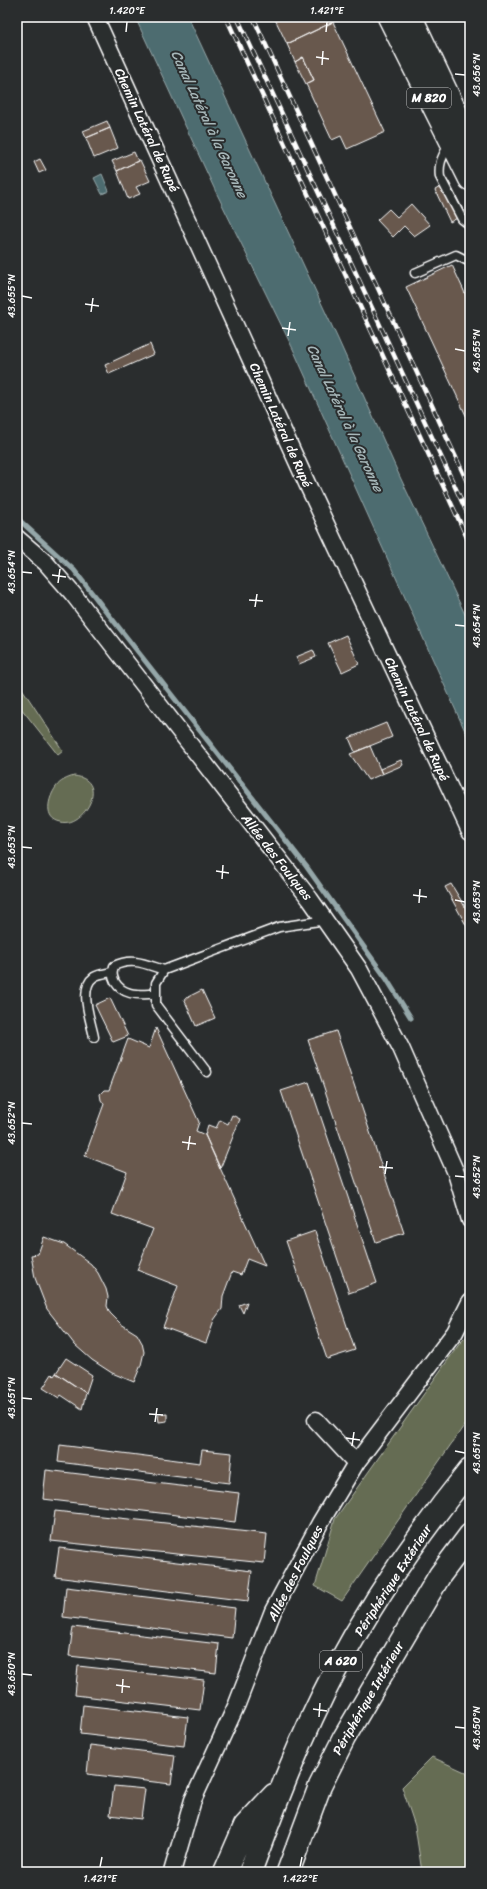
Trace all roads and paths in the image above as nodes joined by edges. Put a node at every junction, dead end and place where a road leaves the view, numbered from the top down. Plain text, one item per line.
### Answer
1 (95, 17) edge
2 (389, 17) edge
3 (412, 17) edge
4 (460, 141) edge
5 (470, 179) edge
6 (470, 225) edge
7 (470, 262) edge
8 (415, 273) dead end
9 (17, 538) edge
10 (470, 831) edge
11 (326, 920) junction
12 (164, 970) junction
13 (112, 972) junction
14 (156, 994) junction
15 (94, 1037) dead end
16 (207, 1072) dead end
17 (470, 1220) edge
18 (470, 1302) edge
19 (316, 1420) dead end
20 (356, 1463) junction
21 (470, 1470) edge
22 (470, 1535) edge
23 (344, 1738) junction
24 (282, 1787) junction
25 (172, 1872) edge
26 (225, 1872) edge
27 (250, 1872) edge
28 (288, 1872) edge
29 (304, 1872) edge

1 - 10 street, Chemin Latéral de Rupé
2 - 4 main road, M 820
3 - 4 main road, M 820
4 - 5 main road, M 820
4 - 6 lane
7 - 8 lane
9 - 11 street, Allée des Foulques
11 - 12 lane
11 - 17 street, Allée des Foulques
12 - 13 lane
12 - 14 lane
13 - 14 lane
13 - 15 lane
14 - 16 lane
18 - 20 street, Allée des Foulques
19 - 20 street
20 - 25 street, Allée des Foulques
21 - 24 main road, Périphérique Extérieur / A 620
22 - 23 main road, Périphérique Intérieur / A 620
23 - 28 main road, Périphérique Intérieur / A 620
23 - 29 main road
24 - 26 main road
24 - 27 main road, Périphérique Extérieur / A 620

